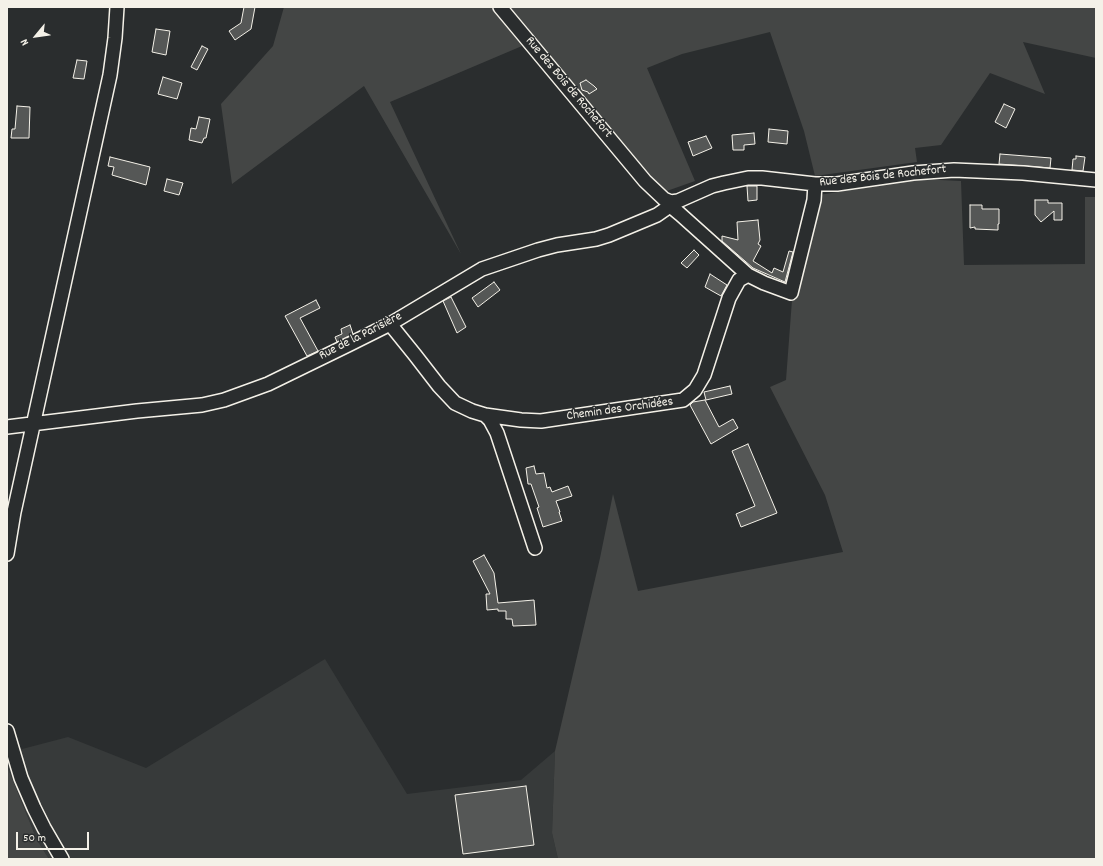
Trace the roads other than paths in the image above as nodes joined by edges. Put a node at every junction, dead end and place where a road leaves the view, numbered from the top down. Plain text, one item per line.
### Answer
1 (116, 7) edge
2 (500, 7) edge
3 (1096, 180) edge
4 (815, 184) junction
5 (671, 202) junction
6 (748, 275) junction
7 (390, 324) junction
8 (485, 415) junction
9 (34, 424) junction
10 (7, 427) edge
11 (536, 548) dead end
12 (7, 554) edge
13 (7, 731) edge
14 (62, 859) edge

1 - 9 street
2 - 5 street, Rue des Bois de Rochefort
3 - 4 street, Rue des Bois de Rochefort
4 - 5 street, Rue des Bois de Rochefort
4 - 6 street
5 - 6 street
5 - 7 street, Rue de la Parisière
6 - 8 street, Chemin des Orchidées
7 - 8 street, Chemin des Orchidées
7 - 9 street, Rue de la Parisière
8 - 11 street
9 - 10 street, Rue de la Parisière
9 - 12 street
13 - 14 street

